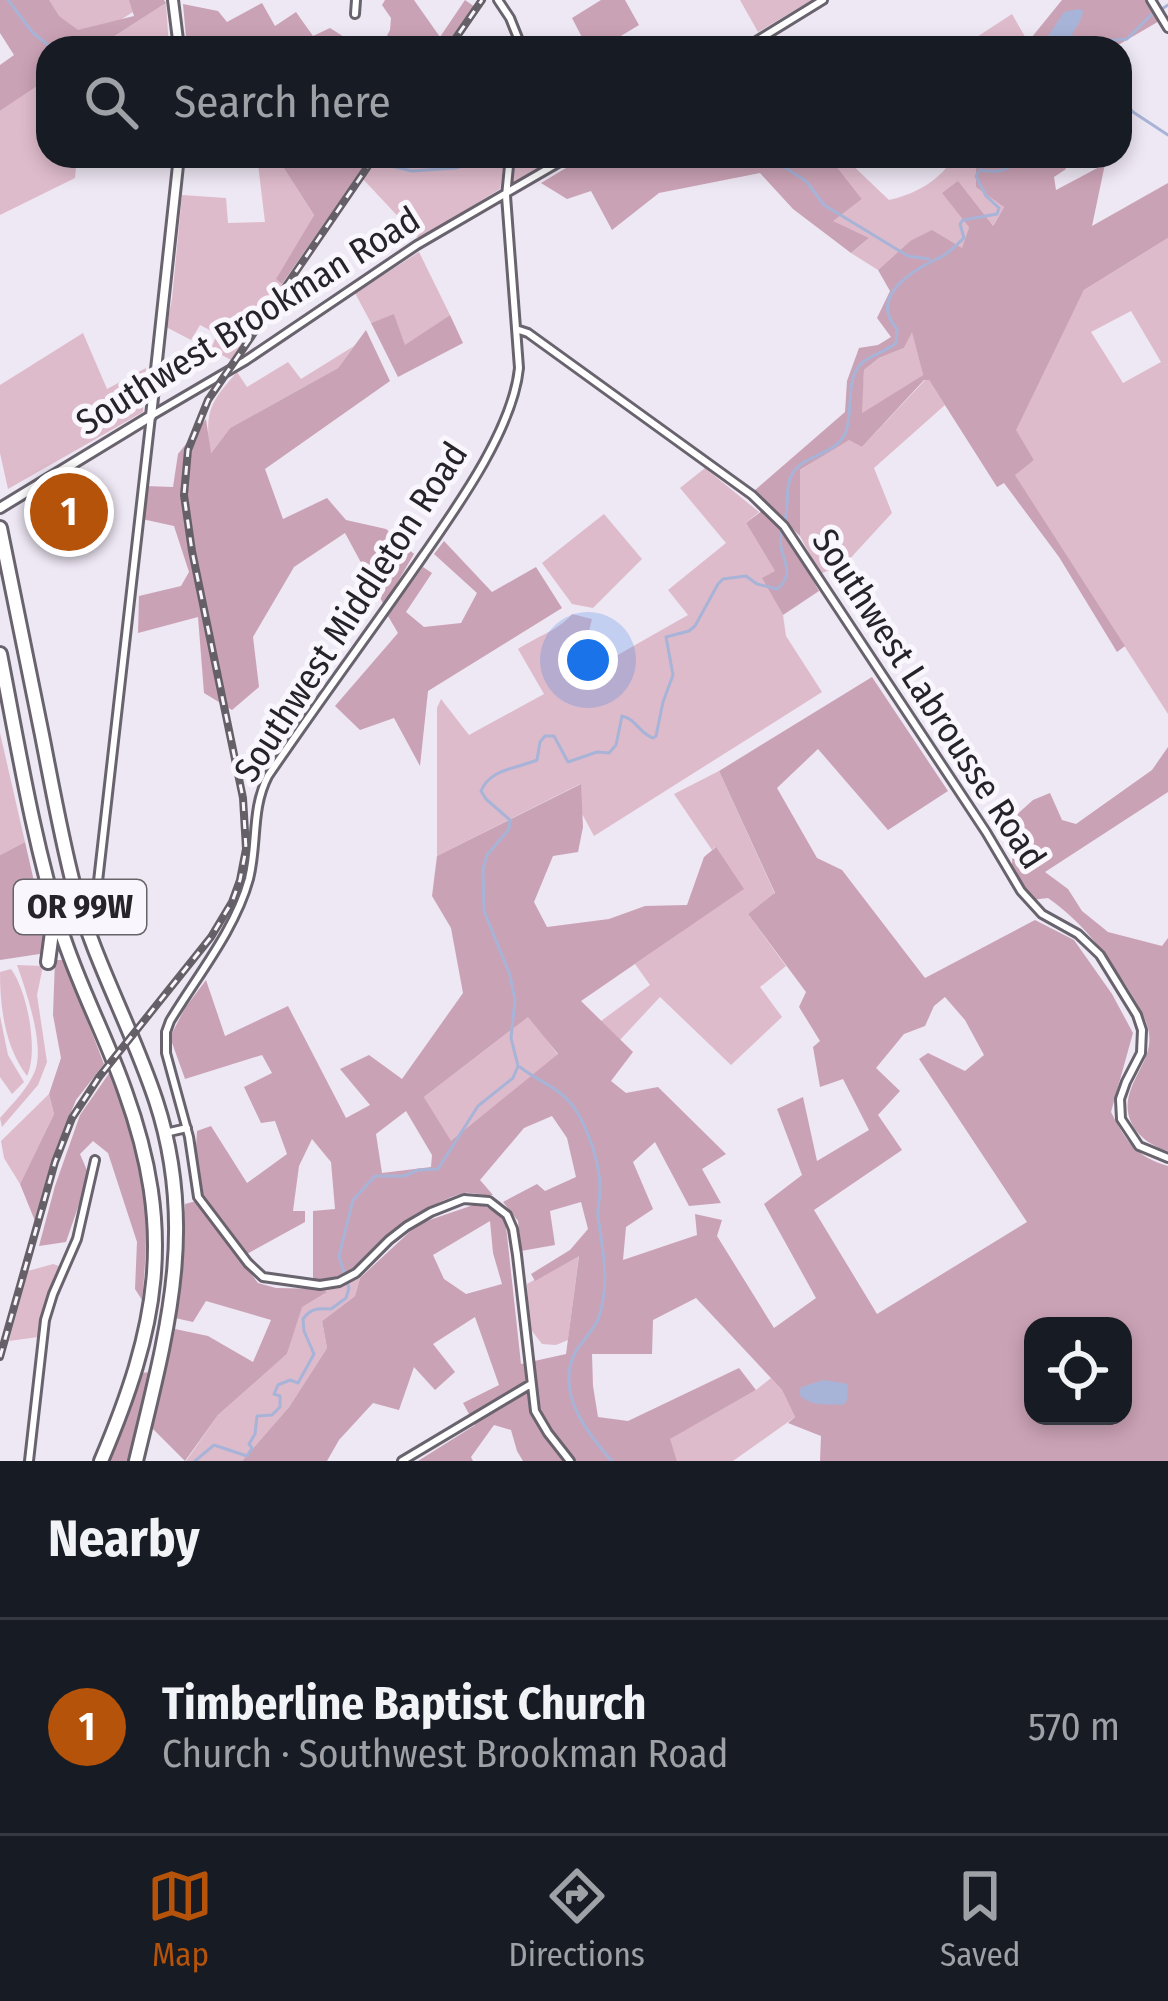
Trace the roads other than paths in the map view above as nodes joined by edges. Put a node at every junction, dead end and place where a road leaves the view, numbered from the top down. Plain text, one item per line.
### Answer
1 (173, 0) edge
2 (356, 0) edge
3 (498, 0) edge
4 (823, 0) edge
5 (1151, 0) edge
6 (355, 14) dead end
7 (1168, 28) edge
8 (178, 36) edge
9 (517, 36) edge
10 (764, 36) edge
11 (177, 168) edge
12 (509, 168) edge
13 (551, 168) edge
14 (506, 196) junction
15 (516, 329) junction
16 (151, 416) junction
17 (3, 493) dead end
18 (17, 495) junction
19 (0, 508) edge
20 (0, 528) edge
21 (0, 654) edge
22 (96, 899) dead end
23 (56, 910) junction
24 (48, 962) dead end
25 (187, 1128) junction
26 (165, 1133) junction
27 (1168, 1158) edge
28 (95, 1160) dead end
29 (531, 1384) junction
30 (29, 1461) edge
31 (101, 1461) edge
32 (136, 1461) edge
33 (402, 1461) edge
34 (570, 1461) edge

1 - 8 street
2 - 6 street
3 - 9 street
4 - 10 street
5 - 7 street
11 - 16 street
12 - 14 street, Southwest Middleton Road
13 - 14 street, Southwest Brookman Road
14 - 15 street, Southwest Middleton Road
14 - 16 street, Southwest Brookman Road
15 - 25 street, Southwest Middleton Road
15 - 27 street, Southwest Labrousse Road
16 - 18 street, Southwest Brookman Road
16 - 22 street
17 - 18 street
18 - 19 street, Southwest Brookman Road
20 - 26 highway, OR 99W
21 - 23 highway, OR 99W
23 - 24 highway
23 - 31 highway, OR 99W
25 - 26 street
25 - 29 street, Southwest Middleton Road
26 - 32 highway, OR 99W
28 - 30 street
29 - 33 street
29 - 34 street

